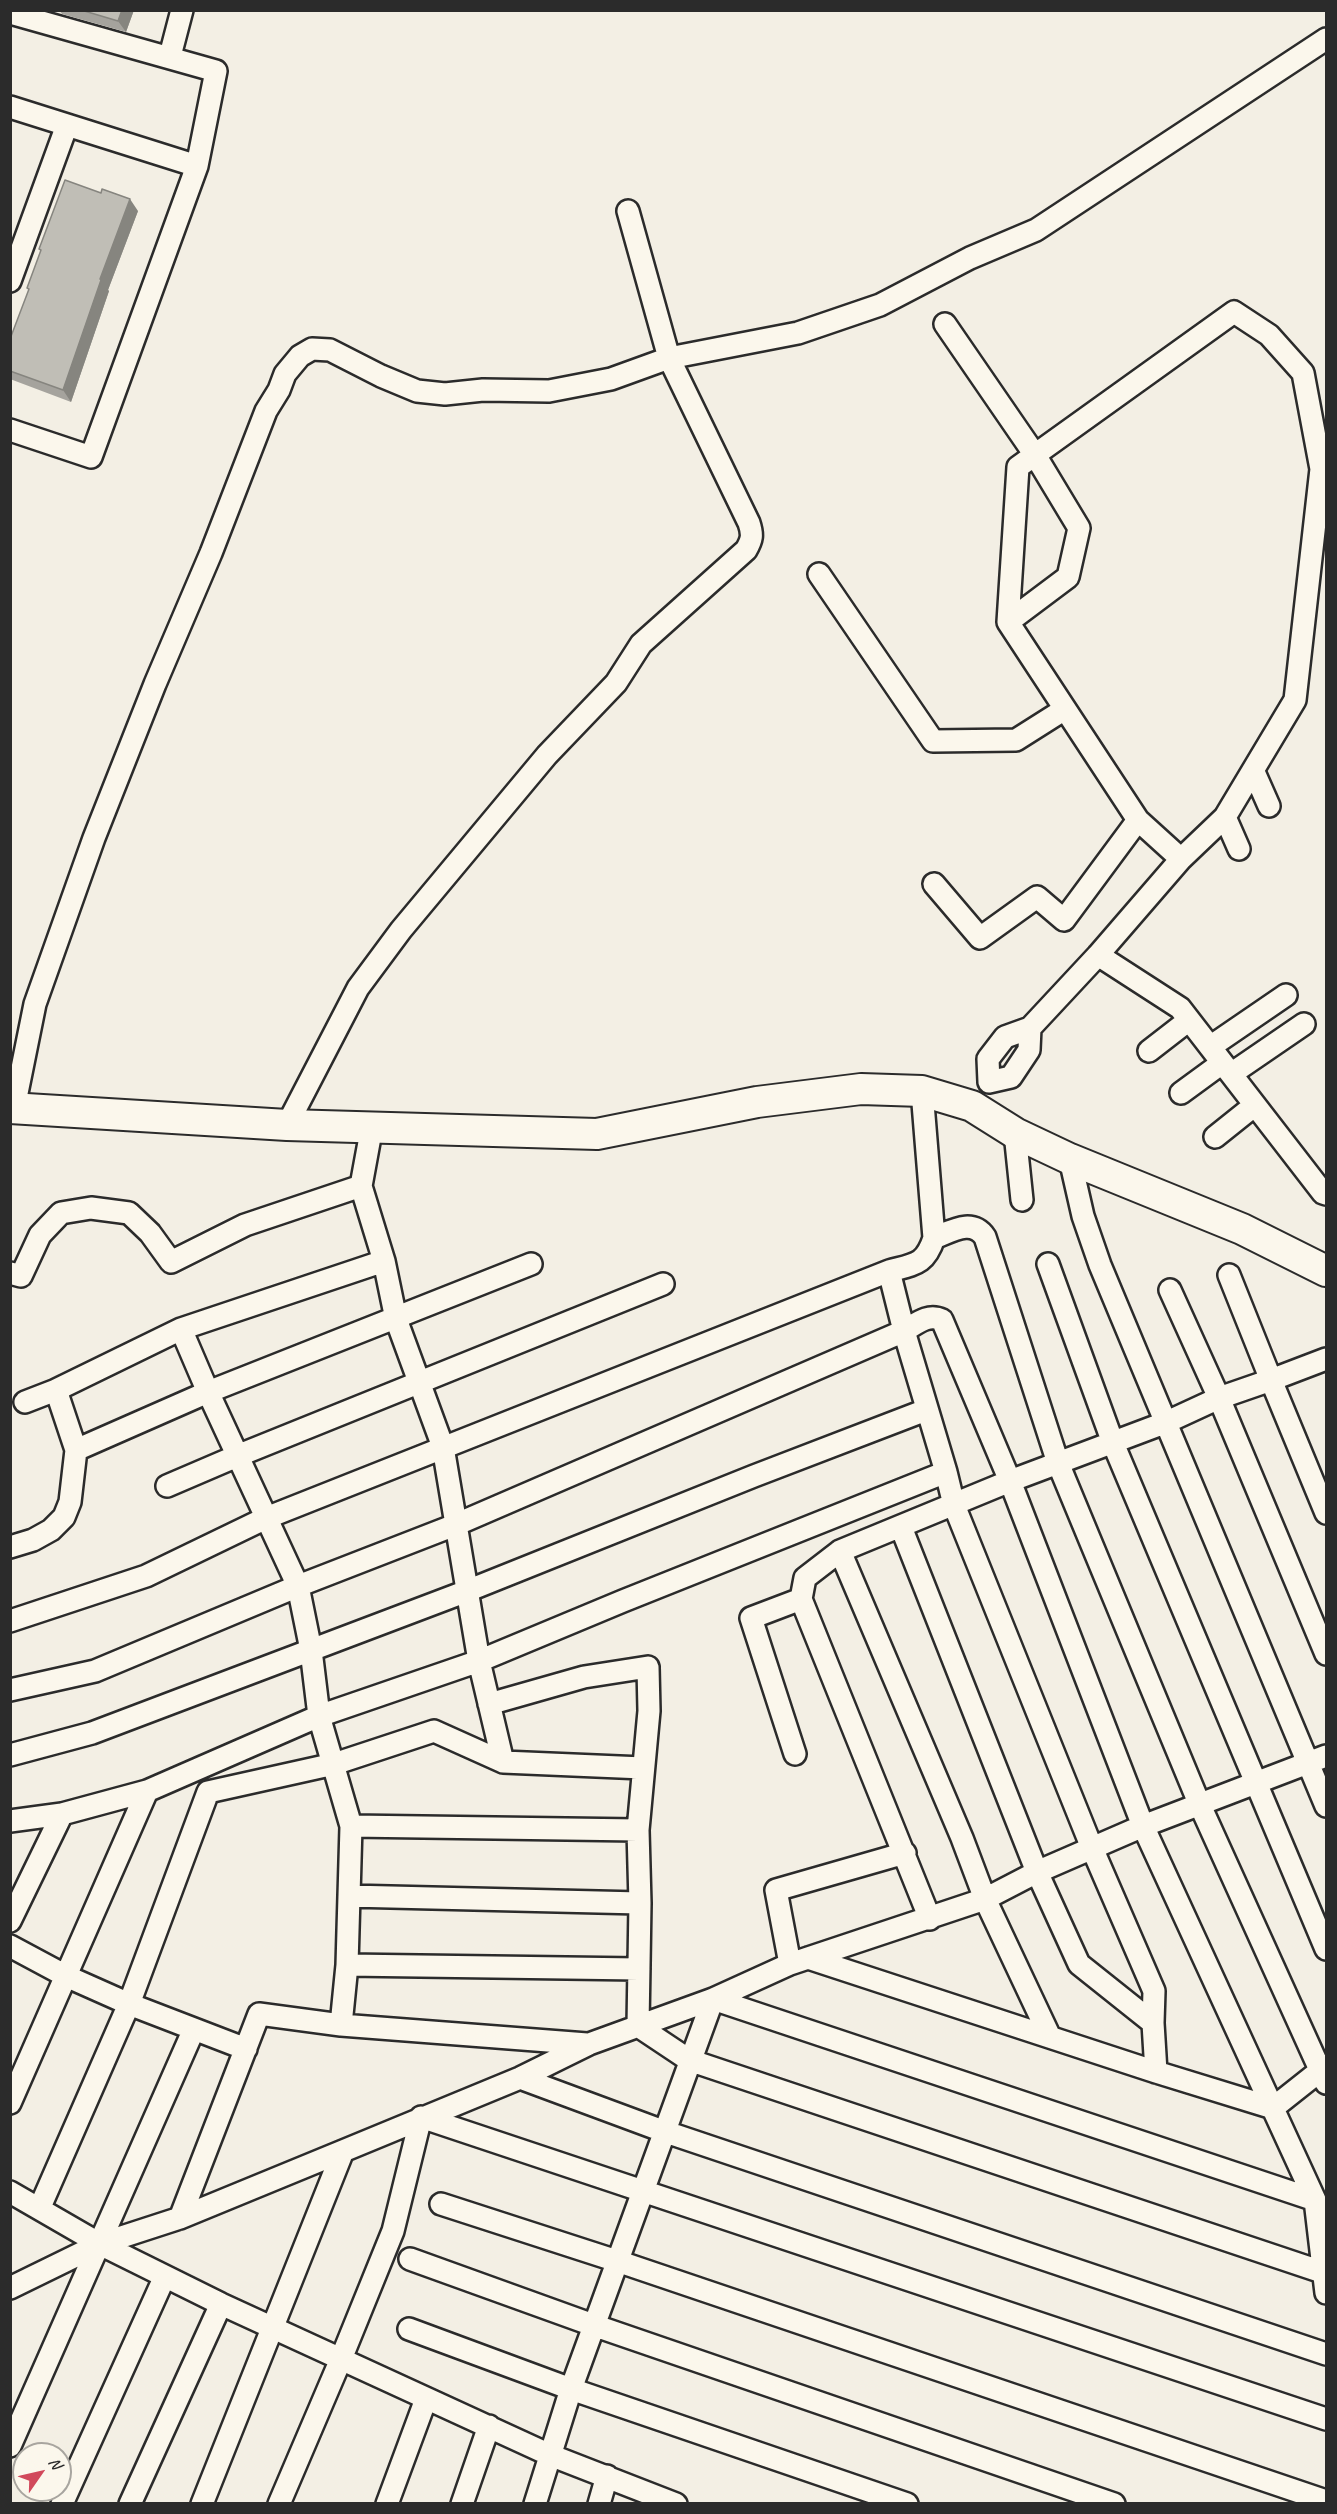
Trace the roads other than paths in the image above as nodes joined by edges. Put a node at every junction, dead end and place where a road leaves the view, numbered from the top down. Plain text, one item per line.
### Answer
1 (182, 10) edge
2 (10, 13) edge
3 (1326, 39) edge
4 (170, 56) junction
5 (10, 107) edge
6 (67, 124) junction
7 (197, 166) junction
8 (628, 211) dead end
9 (10, 281) edge
10 (945, 324) dead end
11 (669, 358) junction
12 (10, 430) edge
13 (1035, 455) junction
14 (819, 574) dead end
15 (1008, 622) junction
16 (1065, 709) junction
17 (1254, 772) junction
18 (1269, 806) dead end
19 (1225, 817) junction
20 (1138, 820) junction
21 (1239, 849) dead end
22 (1181, 859) junction
23 (934, 884) dead end
24 (1098, 956) junction
25 (1286, 995) dead end
26 (1189, 1020) junction
27 (1304, 1024) dead end
28 (1030, 1028) junction
29 (1149, 1051) dead end
30 (1221, 1061) junction
31 (989, 1082) junction
32 (922, 1091) junction
33 (1181, 1093) dead end
34 (1255, 1105) junction
35 (972, 1106) junction
36 (12, 1108) edge
37 (287, 1125) junction
38 (372, 1126) junction
39 (1015, 1132) junction
40 (1215, 1137) dead end
41 (1070, 1159) junction
42 (362, 1186) junction
43 (1325, 1193) edge
44 (1022, 1200) dead end
45 (934, 1238) junction
46 (384, 1261) junction
47 (531, 1264) dead end
48 (1048, 1264) dead end
49 (890, 1271) junction
50 (1326, 1271) edge
51 (10, 1272) edge
52 (1229, 1275) dead end
53 (663, 1284) dead end
54 (1170, 1290) dead end
55 (396, 1319) junction
56 (182, 1329) junction
57 (903, 1331) junction
58 (1326, 1359) edge
59 (1271, 1380) junction
60 (419, 1383) junction
61 (56, 1390) junction
62 (208, 1392) junction
63 (1219, 1398) junction
64 (25, 1402) dead end
65 (926, 1410) junction
66 (1167, 1422) junction
67 (1113, 1443) junction
68 (442, 1447) junction
69 (76, 1450) junction
70 (237, 1456) junction
71 (1058, 1463) junction
72 (946, 1472) junction
73 (1011, 1481) junction
74 (167, 1486) dead end
75 (954, 1505) junction
76 (1326, 1513) edge
77 (266, 1518) junction
78 (455, 1525) junction
79 (901, 1527) junction
80 (10, 1547) edge
81 (840, 1551) junction
82 (298, 1586) junction
83 (467, 1591) junction
84 (801, 1599) junction
85 (10, 1622) edge
86 (311, 1650) junction
87 (1326, 1654) edge
88 (479, 1661) junction
89 (10, 1690) edge
90 (489, 1704) junction
91 (319, 1716) junction
92 (795, 1754) dead end
93 (10, 1755) edge
94 (1317, 1759) edge
95 (503, 1762) junction
96 (334, 1764) junction
97 (644, 1768) junction
98 (1257, 1784) junction
99 (147, 1791) junction
100 (1199, 1803) junction
101 (1326, 1806) edge
102 (62, 1814) junction
103 (10, 1821) edge
104 (351, 1826) junction
105 (1143, 1826) junction
106 (638, 1830) junction
107 (1092, 1848) junction
108 (905, 1853) junction
109 (1037, 1872) junction
110 (350, 1896) junction
111 (985, 1899) junction
112 (640, 1903) junction
113 (930, 1919) junction
114 (10, 1921) edge
115 (10, 1946) edge
116 (1326, 1949) edge
117 (799, 1961) junction
118 (347, 1965) junction
119 (639, 1969) junction
120 (66, 1976) junction
121 (712, 1999) junction
122 (129, 2004) junction
123 (1153, 2023) junction
124 (341, 2025) junction
125 (638, 2026) junction
126 (194, 2029) junction
127 (1050, 2037) junction
128 (589, 2044) junction
129 (246, 2049) junction
130 (689, 2060) junction
131 (1156, 2073) junction
132 (1324, 2073) edge
133 (520, 2078) junction
134 (10, 2103) edge
135 (1273, 2108) junction
136 (421, 2117) junction
137 (663, 2131) junction
138 (343, 2151) junction
139 (641, 2191) junction
140 (10, 2192) edge
141 (1315, 2200) junction
142 (441, 2204) dead end
143 (40, 2208) junction
144 (180, 2218) junction
145 (100, 2244) junction
146 (411, 2259) dead end
147 (617, 2260) junction
148 (165, 2276) junction
149 (1326, 2283) edge
150 (10, 2289) edge
151 (221, 2304) junction
152 (593, 2325) junction
153 (273, 2328) junction
154 (409, 2329) dead end
155 (1326, 2354) edge
156 (341, 2359) junction
157 (571, 2389) junction
158 (426, 2399) junction
159 (1326, 2419) edge
160 (489, 2426) junction
161 (10, 2446) edge
162 (550, 2455) junction
163 (607, 2476) junction
164 (1326, 2501) edge
165 (62, 2504) edge
166 (130, 2504) edge
167 (202, 2504) edge
168 (279, 2504) edge
169 (387, 2504) edge
170 (462, 2504) edge
171 (535, 2504) edge
172 (599, 2504) edge
173 (675, 2504) edge
174 (907, 2504) edge
175 (1114, 2504) edge

1 - 4 street
2 - 4 street
3 - 11 street
4 - 7 street
5 - 6 street
6 - 7 street
6 - 9 street
7 - 12 street
8 - 11 street
10 - 13 street
11 - 36 street
11 - 37 street
13 - 15 street
13 - 15 street
13 - 17 street
14 - 16 street
15 - 16 street
16 - 20 street
17 - 18 street
17 - 19 street
19 - 21 street
19 - 22 street
20 - 22 street
20 - 23 street
22 - 24 street
24 - 26 street
24 - 28 street
25 - 30 street
26 - 29 street
26 - 30 street
27 - 30 street
28 - 31 street
28 - 31 street
30 - 33 street
30 - 34 street
31 - 35 street
32 - 35 street
32 - 38 street
32 - 45 street
34 - 40 street
34 - 43 street
35 - 39 street
36 - 37 street
37 - 38 street
38 - 42 street
39 - 41 street
39 - 44 street
41 - 50 street
41 - 66 street
42 - 46 street
42 - 51 street
45 - 49 street
45 - 71 street
46 - 55 street
46 - 56 street
47 - 55 street
48 - 67 street
49 - 57 street
49 - 68 street
52 - 59 street
53 - 60 street
54 - 63 street
55 - 60 street
55 - 62 street
56 - 61 street
56 - 62 street
57 - 65 street
57 - 73 street
57 - 78 street
58 - 59 street
59 - 63 street
59 - 76 street
60 - 68 street
60 - 70 street
61 - 64 street
61 - 69 street
62 - 69 street
62 - 70 street
63 - 66 street
63 - 87 street
65 - 72 street
65 - 83 street
66 - 67 street
66 - 94 street
67 - 71 street
67 - 98 street
68 - 77 street
68 - 78 street
69 - 80 street
70 - 74 street
70 - 77 street
71 - 73 street
71 - 100 street
72 - 75 street
72 - 88 street
73 - 75 street
73 - 105 street
75 - 79 street
75 - 107 street
77 - 82 street
77 - 85 street
78 - 82 street
78 - 83 street
79 - 81 street
79 - 109 street
81 - 84 street
81 - 111 street
82 - 86 street
82 - 89 street
83 - 86 street
83 - 88 street
84 - 92 street
84 - 108 street
86 - 91 street
86 - 93 street
88 - 90 street
88 - 91 street
90 - 95 street
90 - 97 street
91 - 96 street
91 - 99 street
94 - 98 street
94 - 101 street
95 - 96 street
95 - 97 street
96 - 104 street
96 - 122 street
97 - 106 street
98 - 100 street
98 - 116 street
99 - 102 street
99 - 120 street
100 - 105 street
100 - 132 street
102 - 103 street
102 - 114 street
104 - 106 street
104 - 110 street
105 - 107 street
105 - 135 street
106 - 112 street
107 - 109 street
107 - 123 street
108 - 113 street
108 - 117 street
109 - 111 street
109 - 123 street
110 - 112 street
110 - 118 street
111 - 113 street
111 - 127 street
112 - 119 street
113 - 117 street
115 - 120 street
117 - 121 street
117 - 127 street
118 - 119 street
118 - 124 street
119 - 125 street
120 - 122 street
120 - 134 street
121 - 125 street
121 - 130 street
121 - 141 street
122 - 126 street
122 - 143 street
123 - 131 street
124 - 128 street
124 - 129 street
125 - 128 street
125 - 130 street
126 - 129 street
126 - 145 street
127 - 131 street
128 - 133 street
129 - 144 street
130 - 137 street
130 - 149 street
131 - 135 street
132 - 135 street
133 - 136 street
133 - 137 street
135 - 141 street
136 - 138 street
136 - 139 street
136 - 156 street
137 - 139 street
137 - 155 street
138 - 144 street
138 - 153 street
139 - 147 street
139 - 159 street
140 - 143 street
141 - 149 street
142 - 147 street
143 - 145 street
144 - 145 street
145 - 148 street
145 - 150 street
145 - 161 street
146 - 152 street
147 - 152 street
147 - 164 street
148 - 151 street
148 - 165 street
151 - 153 street
151 - 166 street
152 - 157 street
152 - 175 street
153 - 156 street
153 - 167 street
154 - 157 street
156 - 158 street
156 - 168 street
157 - 162 street
157 - 174 street
158 - 160 street
158 - 169 street
160 - 162 street
160 - 170 street
162 - 163 street
162 - 171 street
163 - 172 street
163 - 173 street

